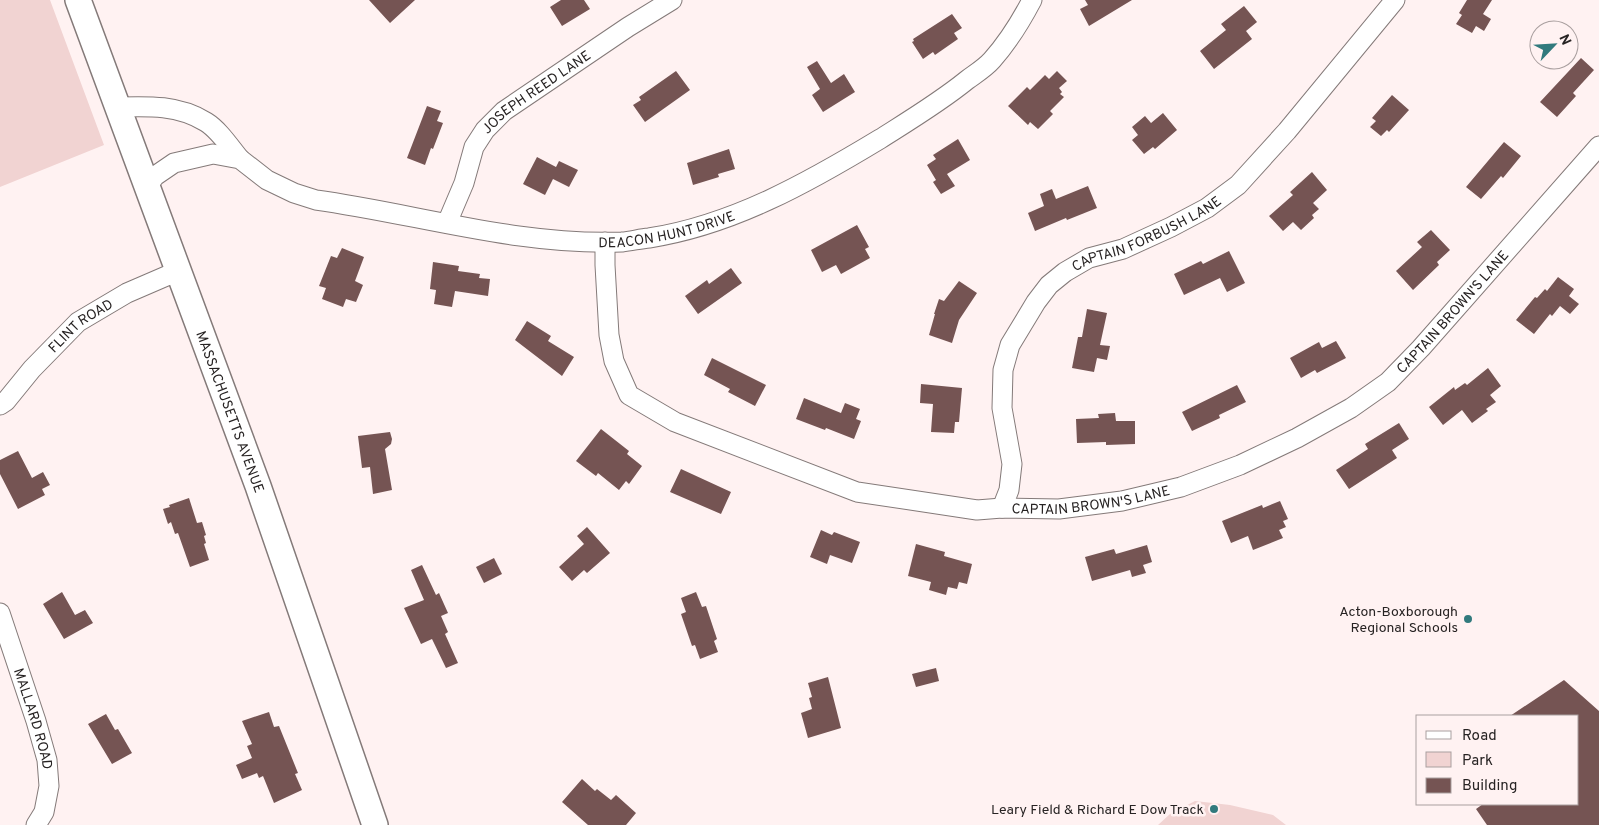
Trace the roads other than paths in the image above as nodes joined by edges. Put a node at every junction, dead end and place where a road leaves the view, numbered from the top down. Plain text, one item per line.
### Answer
1 (78, 0) edge
2 (672, 0) edge
3 (1032, 0) edge
4 (1395, 0) edge
5 (118, 107) junction
6 (1599, 146) edge
7 (240, 159) junction
8 (147, 186) junction
9 (447, 223) junction
10 (605, 242) junction
11 (178, 270) junction
12 (0, 405) edge
13 (1002, 508) junction
14 (0, 613) edge
15 (36, 825) edge
16 (375, 825) edge

1 - 5 main road, MASSACHUSETTS AVENUE
2 - 9 street, JOSEPH REED LANE
3 - 10 street, DEACON HUNT DRIVE
4 - 13 street, CAPTAIN FORBUSH LANE
5 - 7 street, DEACON HUNT DRIVE
5 - 8 main road, MASSACHUSETTS AVENUE
6 - 13 street, CAPTAIN BROWN'S LANE
7 - 8 street, DEACON HUNT DRIVE
7 - 9 street, DEACON HUNT DRIVE
8 - 11 main road, MASSACHUSETTS AVENUE
9 - 10 street, DEACON HUNT DRIVE
10 - 13 street, CAPTAIN BROWN'S LANE
11 - 12 street, FLINT ROAD
11 - 16 main road, MASSACHUSETTS AVENUE
14 - 15 street, MALLARD ROAD

